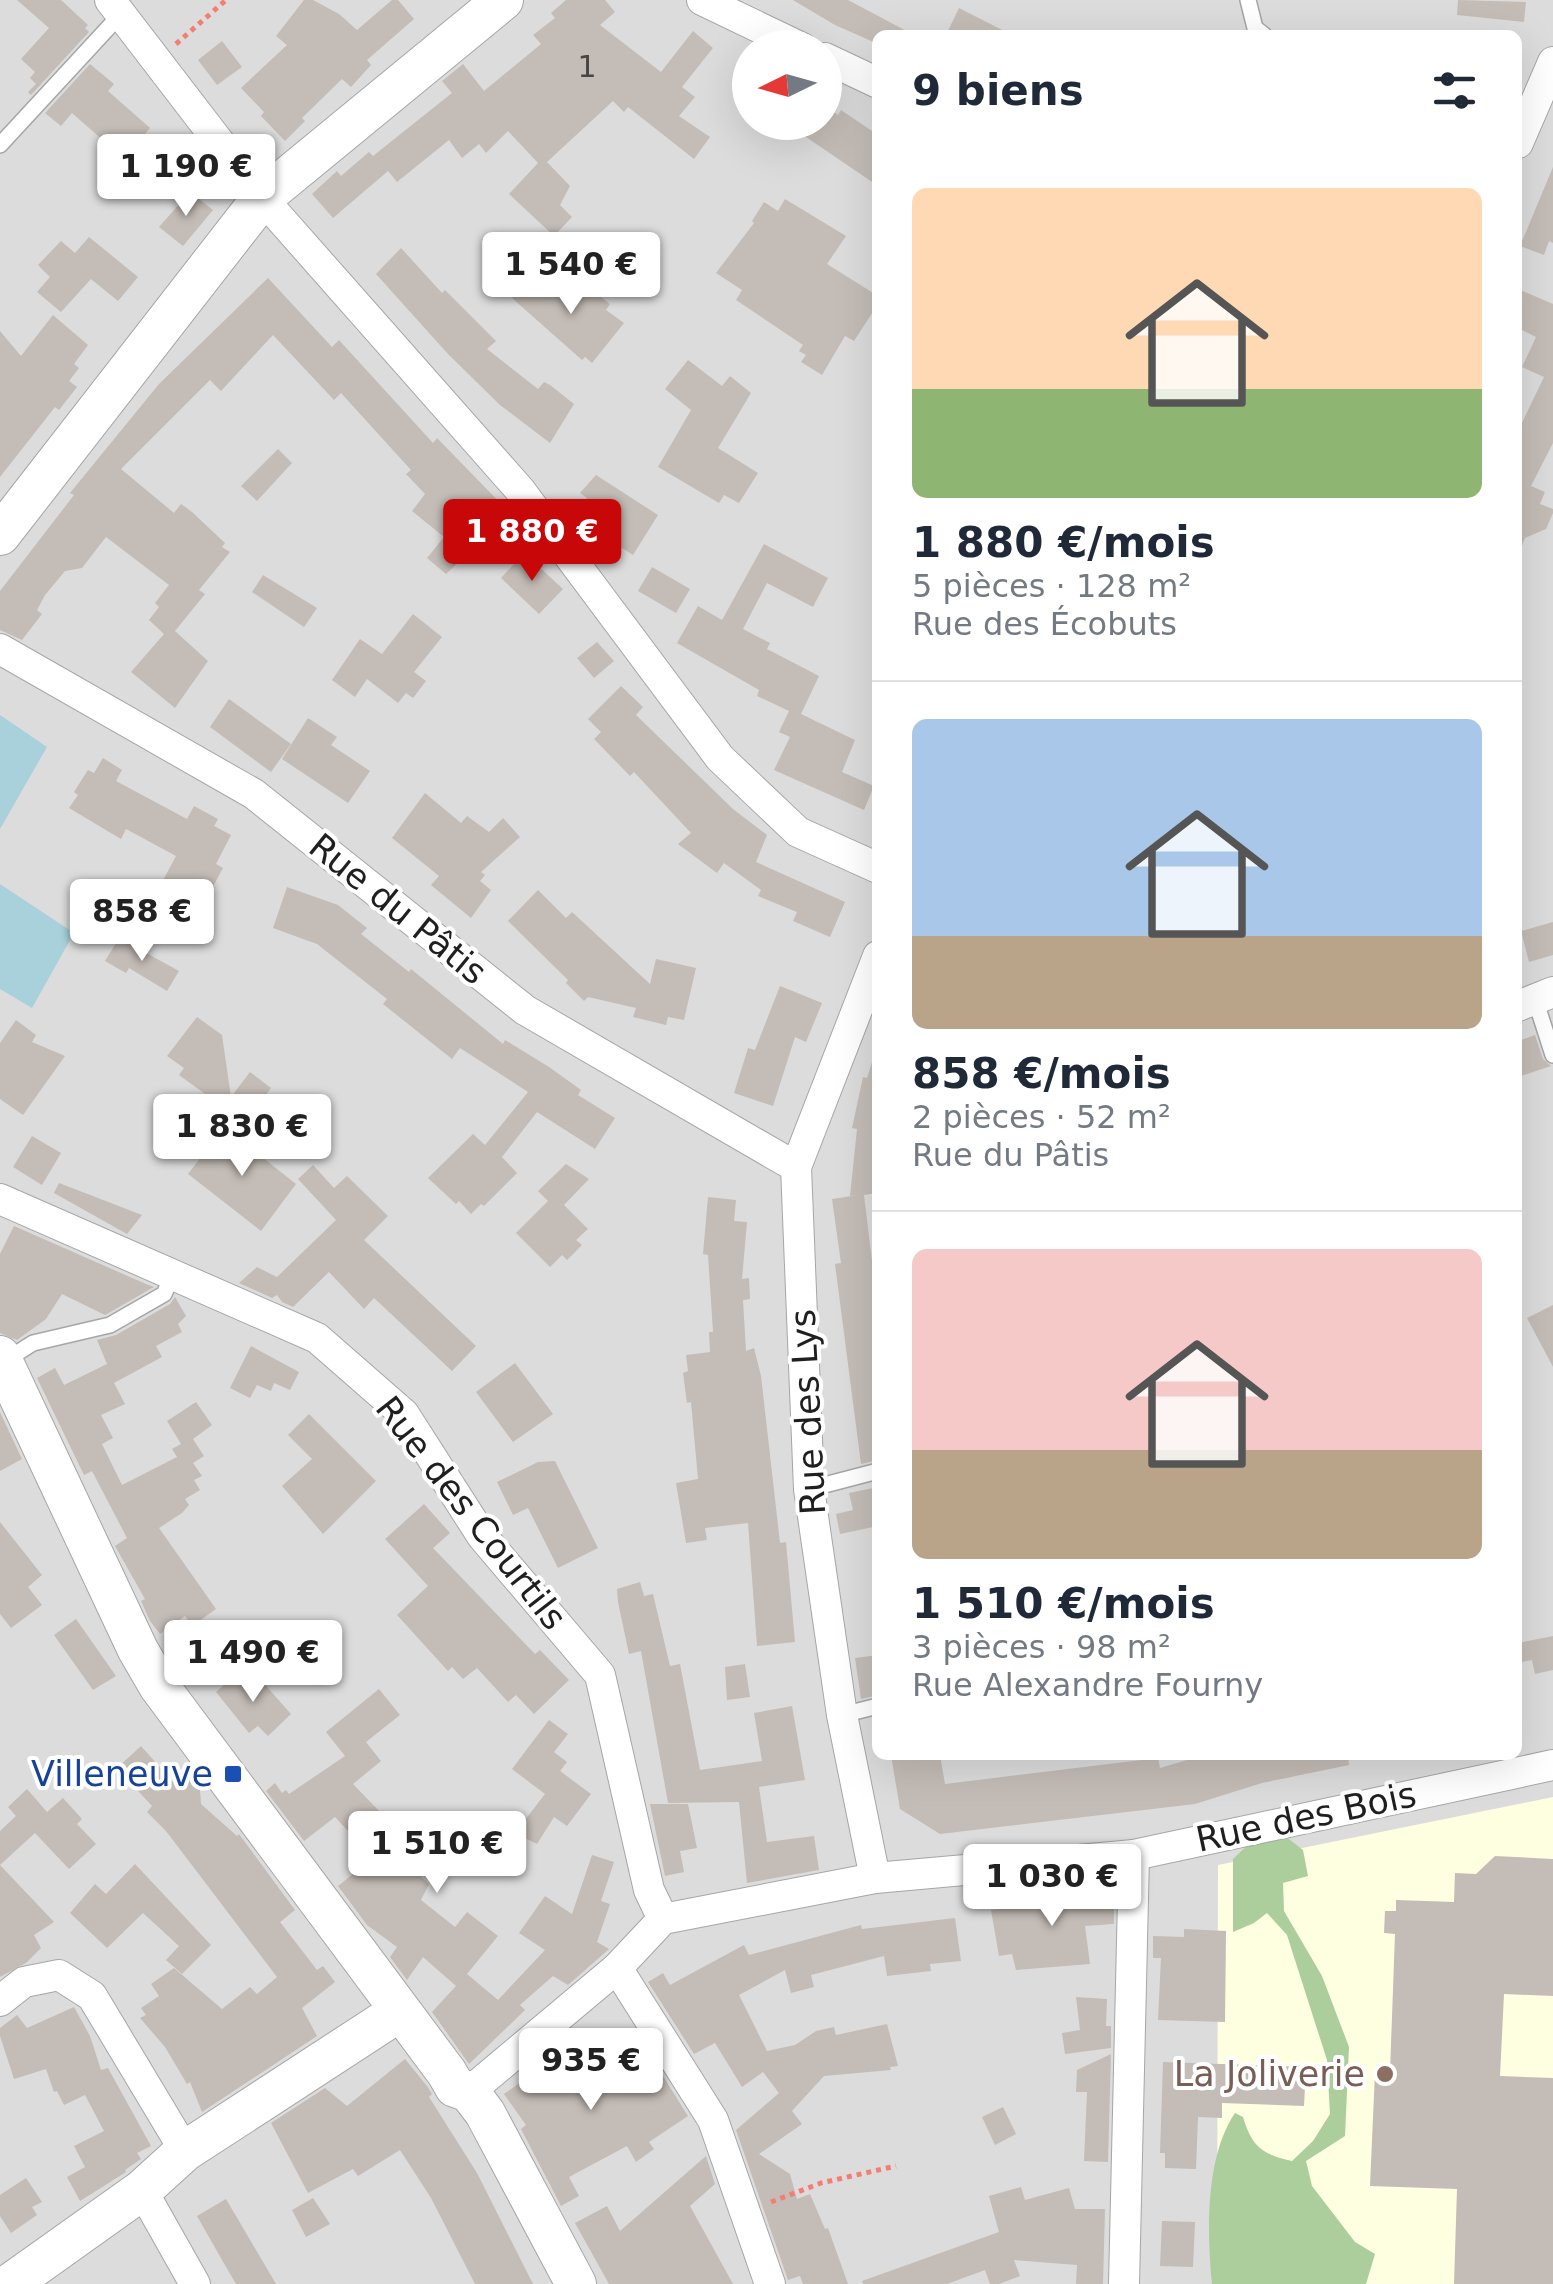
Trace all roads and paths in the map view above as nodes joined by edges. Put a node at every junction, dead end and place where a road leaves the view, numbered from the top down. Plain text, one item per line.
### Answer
1 (226, 0) edge
2 (504, 0) edge
3 (702, 0) edge
4 (1248, 0) edge
5 (116, 7) edge
6 (764, 30) edge
7 (1258, 30) edge
8 (158, 61) junction
9 (1553, 62) edge
10 (842, 66) edge
11 (872, 80) edge
12 (1522, 134) edge
13 (0, 145) edge
14 (262, 198) junction
15 (0, 534) edge
16 (0, 649) edge
17 (872, 865) edge
18 (872, 971) edge
19 (1535, 999) edge
20 (1553, 1055) edge
21 (796, 1167) junction
22 (0, 1199) edge
23 (174, 1273) junction
24 (2, 1359) edge
25 (872, 1473) edge
26 (809, 1489) junction
27 (872, 1708) edge
28 (842, 1716) junction
29 (1513, 1763) edge
30 (1553, 1765) edge
31 (1134, 1855) junction
32 (875, 1878) junction
33 (663, 1919) junction
34 (617, 1968) junction
35 (0, 2001) edge
36 (400, 2012) junction
37 (470, 2092) junction
38 (186, 2151) junction
39 (896, 2166) dead end
40 (142, 2190) junction
41 (744, 2212) junction
42 (10, 2284) edge
43 (196, 2284) edge
44 (576, 2284) edge
45 (770, 2284) edge
46 (1124, 2284) edge

1 - 8 path
2 - 14 street
3 - 6 street
4 - 7 lane
5 - 8 street
5 - 13 lane
8 - 14 street
9 - 12 street
10 - 11 street
14 - 15 street
14 - 17 street
16 - 21 street, Rue du Pâtis
18 - 21 street, Rue des Lys
19 - 20 lane
21 - 26 street, Rue des Lys
22 - 23 street, Rue des Courtils
23 - 24 lane
23 - 33 street, Rue des Courtils
24 - 36 street
25 - 26 lane
26 - 28 street, Rue des Lys
27 - 28 lane
28 - 32 street, Rue des Lys
29 - 30 street, Rue des Bois
29 - 31 street, Rue des Bois
31 - 32 street, Rue des Bois
31 - 46 street
32 - 33 street, Rue des Bois
33 - 34 street
34 - 37 street
34 - 41 street
35 - 38 street
36 - 37 street
36 - 38 street
37 - 44 street
38 - 40 street
39 - 41 path
40 - 42 street
40 - 43 street
41 - 45 street

